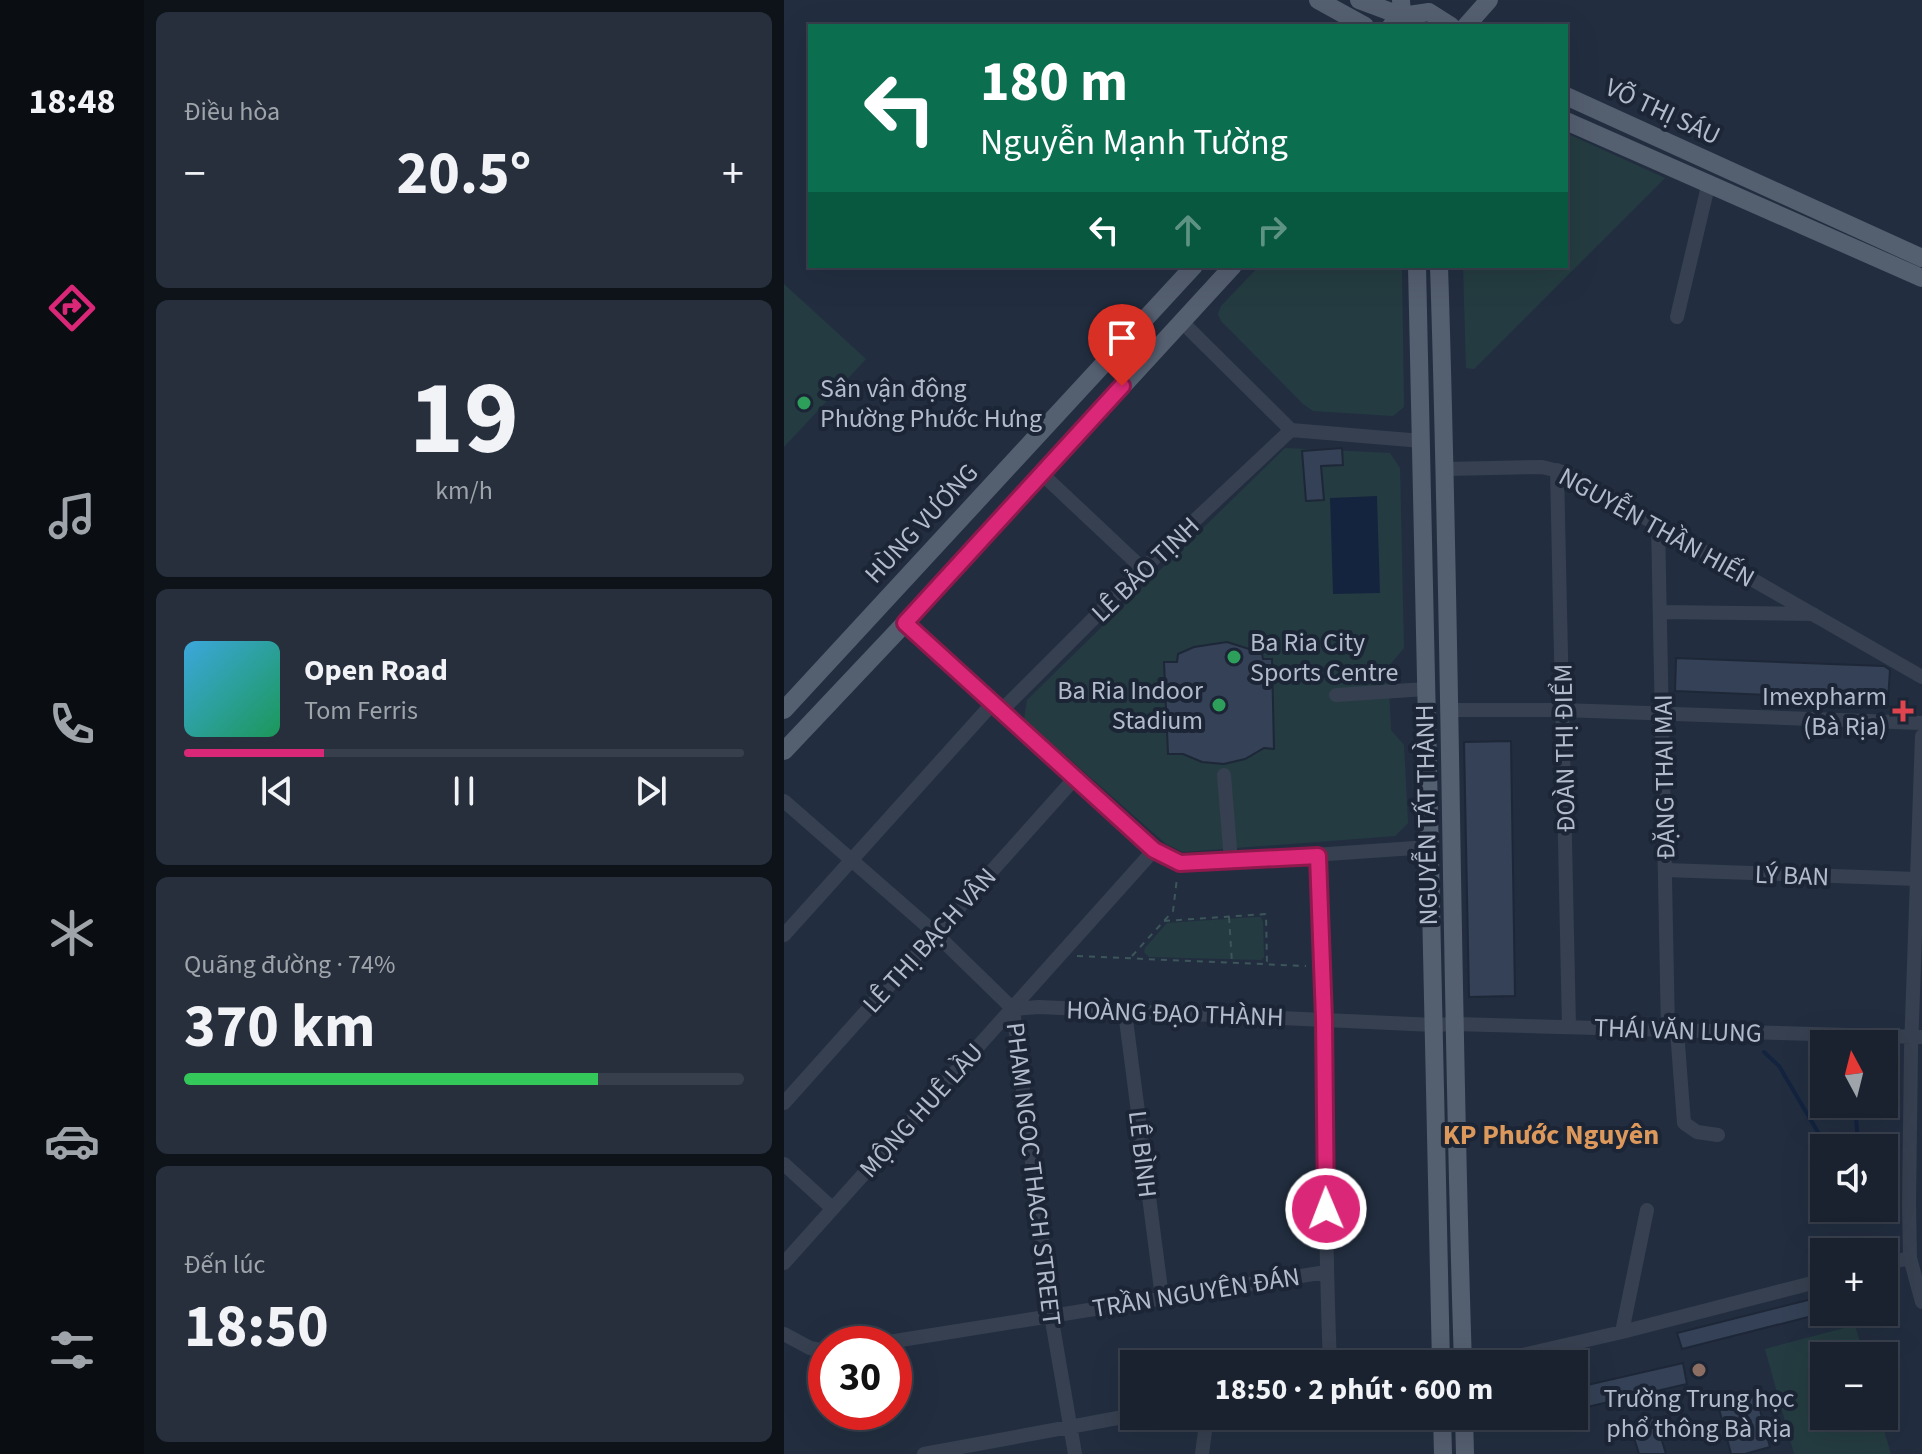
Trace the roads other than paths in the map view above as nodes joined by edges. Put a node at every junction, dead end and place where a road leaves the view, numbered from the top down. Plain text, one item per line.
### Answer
1 (1318, 0) edge
2 (1359, 0) edge
3 (1434, 0) edge
4 (1444, 0) edge
5 (1489, 0) edge
6 (1402, 14) edge
7 (1361, 24) edge
8 (1448, 24) edge
9 (1450, 24) edge
10 (1468, 24) edge
11 (1568, 97) edge
12 (1568, 122) edge
13 (1709, 182) junction
14 (1922, 258) edge
15 (1192, 268) edge
16 (1231, 268) edge
17 (1417, 268) edge
18 (1439, 268) edge
19 (1922, 278) edge
20 (1677, 317) dead end
21 (1182, 322) junction
22 (1291, 430) junction
23 (1422, 441) junction
24 (1445, 469) junction
25 (1557, 470) junction
26 (1041, 473) junction
27 (1658, 524) junction
28 (1143, 569) junction
29 (1661, 612) junction
30 (1814, 614) junction
31 (905, 623) junction
32 (1922, 677) edge
33 (1426, 689) junction
34 (1336, 695) dead end
35 (997, 707) junction
36 (784, 710) edge
37 (1451, 710) junction
38 (1563, 710) junction
39 (1662, 714) junction
40 (1922, 723) edge
41 (1922, 736) edge
42 (784, 751) edge
43 (1224, 775) dead end
44 (1075, 778) junction
45 (784, 801) edge
46 (1921, 825) edge
47 (1429, 847) junction
48 (1154, 850) junction
49 (1318, 856) junction
50 (852, 859) junction
51 (1231, 861) junction
52 (1666, 870) junction
53 (1917, 879) junction
54 (1919, 929) edge
55 (935, 933) junction
56 (784, 935) edge
57 (1013, 1009) junction
58 (1125, 1012) junction
59 (1324, 1019) junction
60 (1455, 1024) junction
61 (1434, 1025) junction
62 (1569, 1027) junction
63 (1672, 1030) junction
64 (1917, 1037) edge
65 (784, 1103) edge
66 (1916, 1111) edge
67 (1718, 1135) dead end
68 (784, 1164) edge
69 (1916, 1205) edge
70 (832, 1208) junction
71 (1647, 1210) dead end
72 (1910, 1258) junction
73 (1898, 1261) edge
74 (784, 1263) edge
75 (1326, 1272) junction
76 (1810, 1284) edge
77 (1162, 1297) junction
78 (1922, 1302) edge
79 (1051, 1315) junction
80 (1622, 1332) junction
81 (784, 1334) edge
82 (912, 1338) edge
83 (808, 1347) edge
84 (1329, 1350) edge
85 (1441, 1350) edge
86 (1463, 1350) edge
87 (1544, 1350) edge
88 (1120, 1417) edge
89 (1069, 1426) junction
90 (1205, 1430) edge
91 (1442, 1430) edge
92 (1464, 1430) edge
93 (924, 1454) edge
94 (1075, 1454) edge
95 (1202, 1454) edge
96 (1443, 1454) edge
97 (1465, 1454) edge

1 - 7 main road
2 - 6 main road
3 - 6 main road
4 - 9 main road
5 - 10 main road
6 - 8 main road
11 - 14 main road
12 - 13 main road, VÕ THỊ SÁU
13 - 19 main road, VÕ THỊ SÁU
13 - 20 street
15 - 36 main road, HÙNG VƯƠNG
16 - 21 main road, HÙNG VƯƠNG
17 - 23 main road, NGUYỄN TẤT THÀNH
18 - 24 main road, NGUYỄN TẤT THÀNH
21 - 22 street
21 - 26 main road, HÙNG VƯƠNG
22 - 23 street
22 - 28 street, LÊ BẢO TỊNH
23 - 33 main road, NGUYỄN TẤT THÀNH
24 - 25 street, NGUYỄN THẦN HIẾN
24 - 37 main road, NGUYỄN TẤT THÀNH
25 - 27 street, NGUYỄN THẦN HIẾN
25 - 38 street, ĐOÀN THỊ ĐIỂM
26 - 28 street
26 - 31 main road, HÙNG VƯƠNG
27 - 29 street, ĐẶNG THAI MAI
27 - 30 street, NGUYỄN THẦN HIẾN
28 - 35 street, LÊ BẢO TỊNH
29 - 30 street, NGUYỄN THẦN HIẾN
29 - 39 street, ĐẶNG THAI MAI
30 - 32 street, NGUYỄN THẦN HIẾN
31 - 35 street
31 - 42 main road, HÙNG VƯƠNG
33 - 34 street
33 - 47 main road, NGUYỄN TẤT THÀNH
35 - 44 street
35 - 50 street, LÊ BẢO TỊNH
37 - 38 street
37 - 60 main road, NGUYỄN TẤT THÀNH
38 - 39 street
38 - 62 street, ĐOÀN THỊ ĐIỂM
39 - 40 street
39 - 52 street, ĐẶNG THAI MAI
41 - 46 street
43 - 51 street
44 - 48 street
44 - 55 street, LÊ THỊ BẠCH VÂN
45 - 50 street, PHAM NGOC THACH STREET
46 - 53 street
47 - 49 street
47 - 61 main road, NGUYỄN TẤT THÀNH
48 - 51 street
48 - 57 street, MỘNG HUÊ LẦU
49 - 51 street
49 - 59 street
50 - 55 street, PHAM NGOC THACH STREET
50 - 56 street, LÊ BẢO TỊNH
52 - 53 street, LÝ BAN
52 - 63 street, ĐẶNG THAI MAI
53 - 54 street
54 - 64 street
55 - 57 street, PHAM NGOC THACH STREET
55 - 65 street, LÊ THỊ BẠCH VÂN
57 - 58 street, HOÀNG ĐẠO THÀNH
57 - 70 street, MỘNG HUÊ LẦU
57 - 79 street, PHAM NGOC THACH STREET
58 - 59 street, HOÀNG ĐẠO THÀNH
58 - 77 street, LÊ BÌNH
59 - 61 street, HOÀNG ĐẠO THÀNH
59 - 75 street
60 - 61 street, THÁI VĂN LUNG
60 - 62 street, THÁI VĂN LUNG
60 - 86 main road, NGUYỄN TẤT THÀNH
61 - 85 main road, NGUYỄN TẤT THÀNH
62 - 63 street, THÁI VĂN LUNG
63 - 64 street, THÁI VĂN LUNG
63 - 67 street, ĐẶNG THAI MAI
64 - 66 street
66 - 69 street
68 - 70 street
69 - 72 street
70 - 74 street, MỘNG HUÊ LẦU
71 - 80 street
72 - 73 street
72 - 78 street
75 - 77 street, TRẦN NGUYÊN ĐÁN
75 - 84 street
76 - 80 street
77 - 79 street, TRẦN NGUYÊN ĐÁN
79 - 82 street, TRẦN NGUYÊN ĐÁN
79 - 89 street, PHAM NGOC THACH STREET
80 - 87 street
81 - 83 street
88 - 89 street
89 - 93 street
89 - 94 street, PHAM NGOC THACH STREET
90 - 95 street
91 - 96 main road
92 - 97 main road

